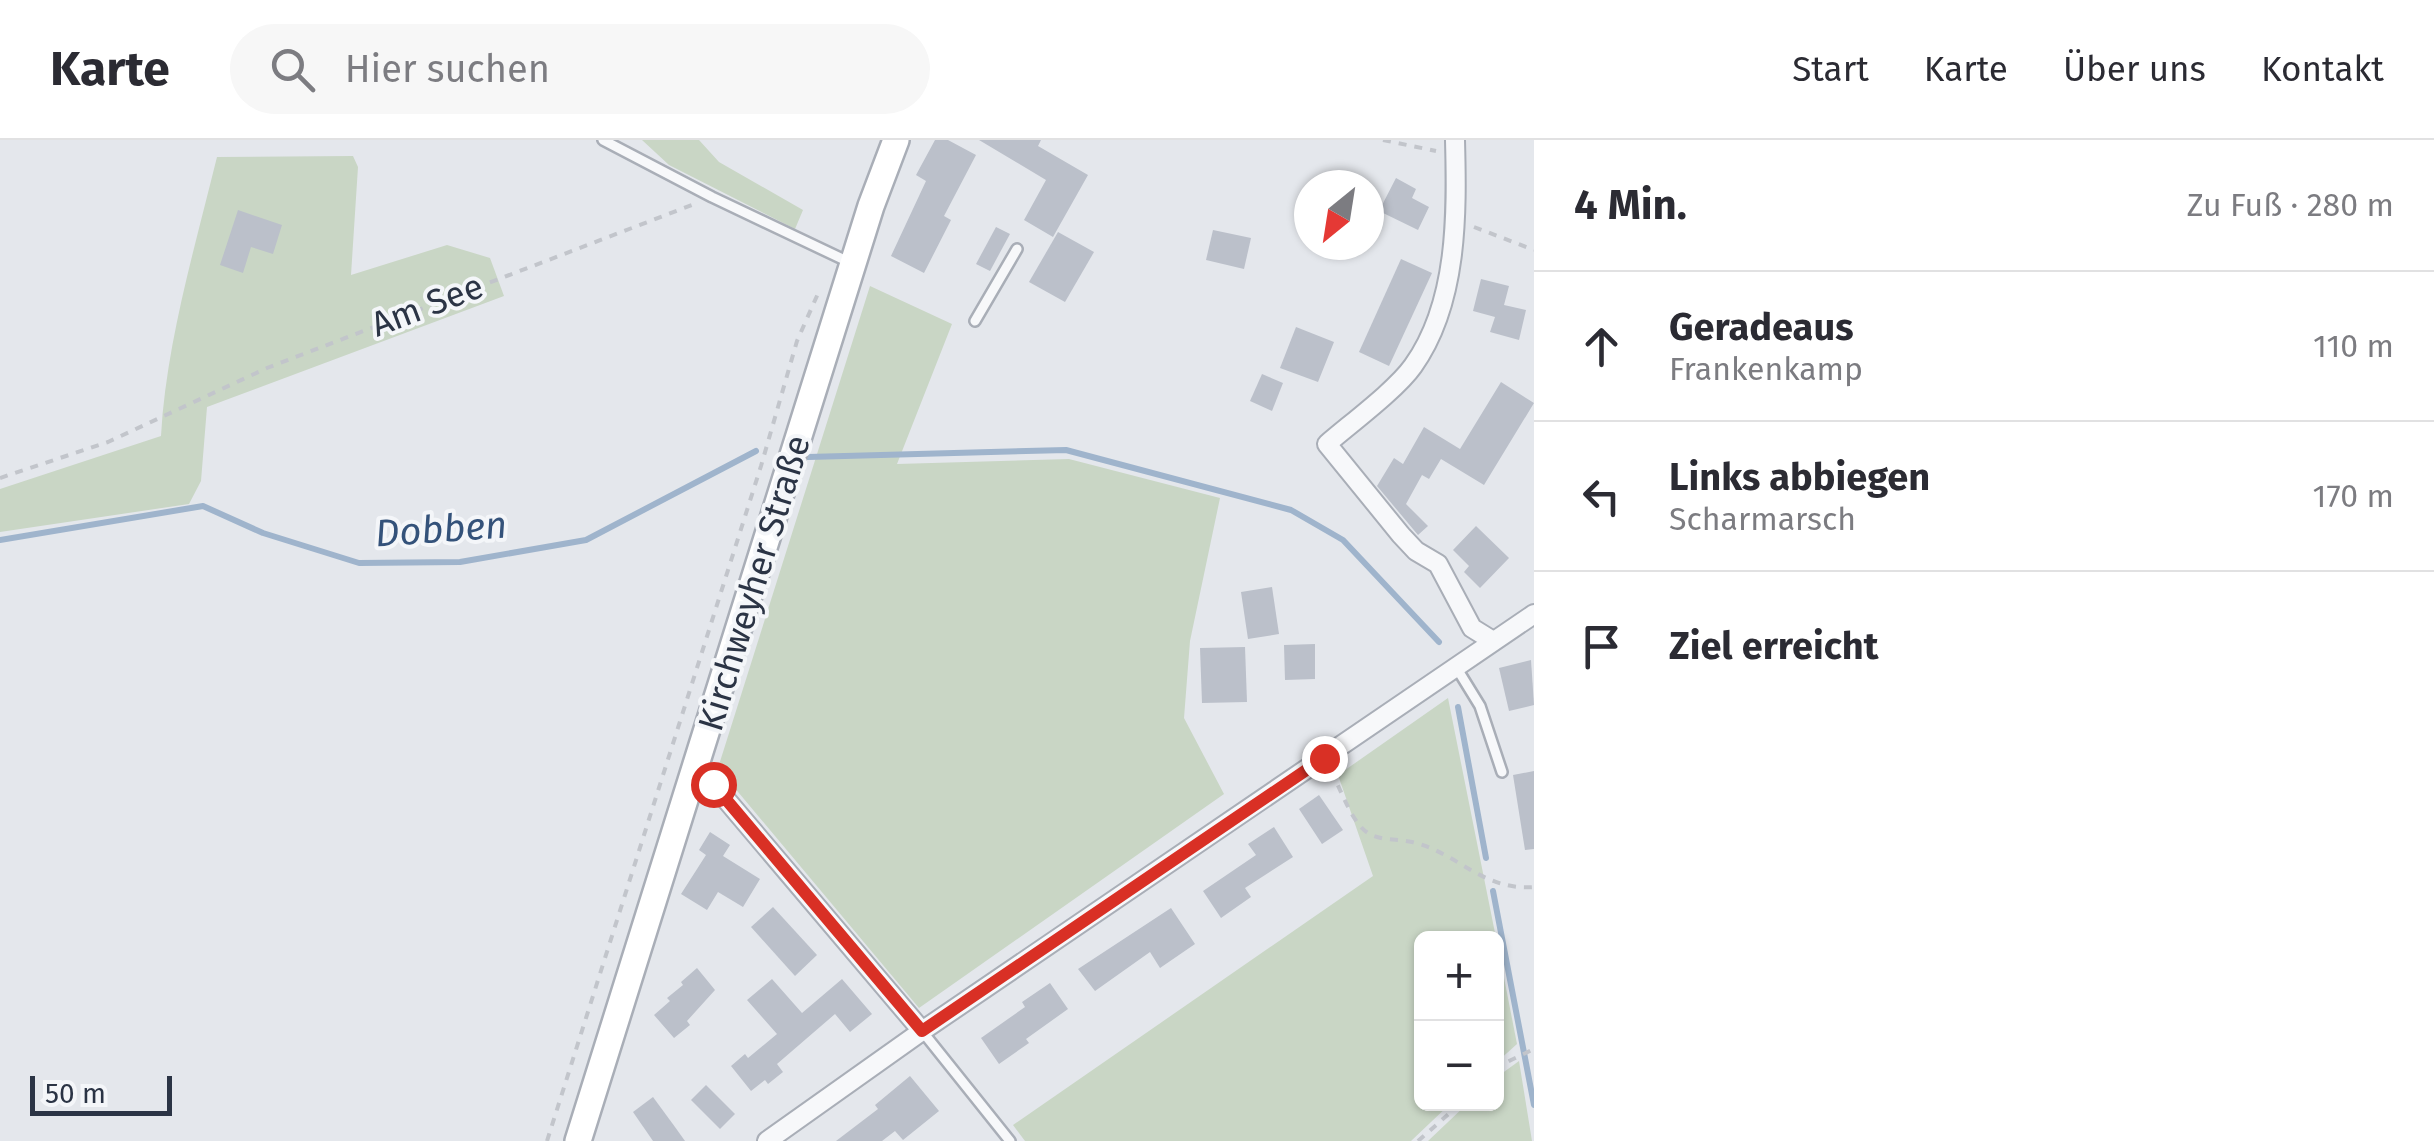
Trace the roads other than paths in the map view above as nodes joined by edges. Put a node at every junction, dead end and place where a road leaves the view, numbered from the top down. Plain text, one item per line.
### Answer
1 (603, 140) edge
2 (896, 140) edge
3 (1455, 147) edge
4 (1017, 249) dead end
5 (846, 261) junction
6 (976, 321) dead end
7 (1534, 614) edge
8 (1492, 641) junction
9 (1456, 667) junction
10 (1502, 772) dead end
11 (694, 774) junction
12 (922, 1031) junction
13 (578, 1141) edge
14 (767, 1141) edge
15 (1010, 1141) edge

1 - 5 lane
2 - 5 main road, Kirchweyher Straße
3 - 8 street
4 - 6 lane
5 - 11 main road, Kirchweyher Straße
7 - 8 street
8 - 9 street
9 - 10 lane
9 - 12 street
11 - 12 street
11 - 13 main road, Kirchweyher Straße
12 - 14 street
12 - 15 lane

